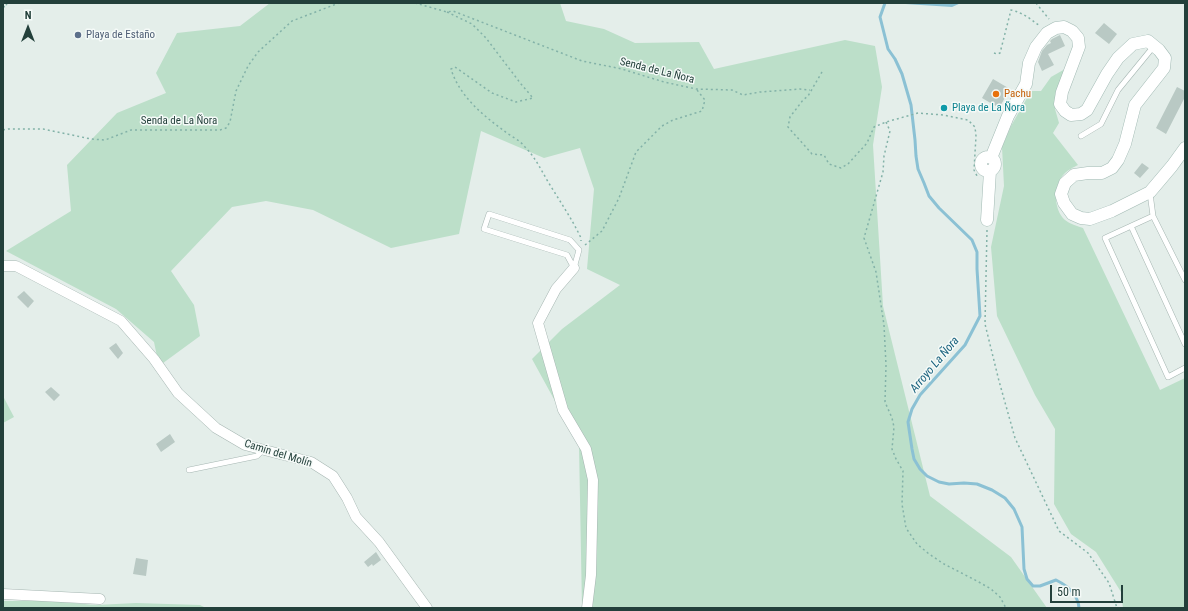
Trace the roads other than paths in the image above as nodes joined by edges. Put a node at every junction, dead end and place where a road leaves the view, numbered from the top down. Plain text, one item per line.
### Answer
1 (1154, 46) junction
2 (1081, 136) dead end
3 (1185, 148) edge
4 (1150, 192) junction
5 (1153, 216) junction
6 (987, 220) road end
7 (1131, 226) junction
8 (3, 266) edge
9 (574, 268) junction
10 (1185, 280) edge
11 (1185, 344) edge
12 (1185, 368) edge
13 (263, 450) junction
14 (189, 470) dead end
15 (3, 594) edge
16 (100, 599) dead end
17 (427, 608) edge
18 (587, 608) edge

1 - 2 lane
1 - 4 street
1 - 6 street
3 - 4 street
4 - 5 lane
5 - 7 lane
5 - 10 lane
7 - 11 lane
7 - 12 lane
8 - 13 street, Camín del Molín
9 - 9 lane
9 - 18 street
13 - 14 lane
13 - 17 street, Camín del Molín
15 - 16 street

